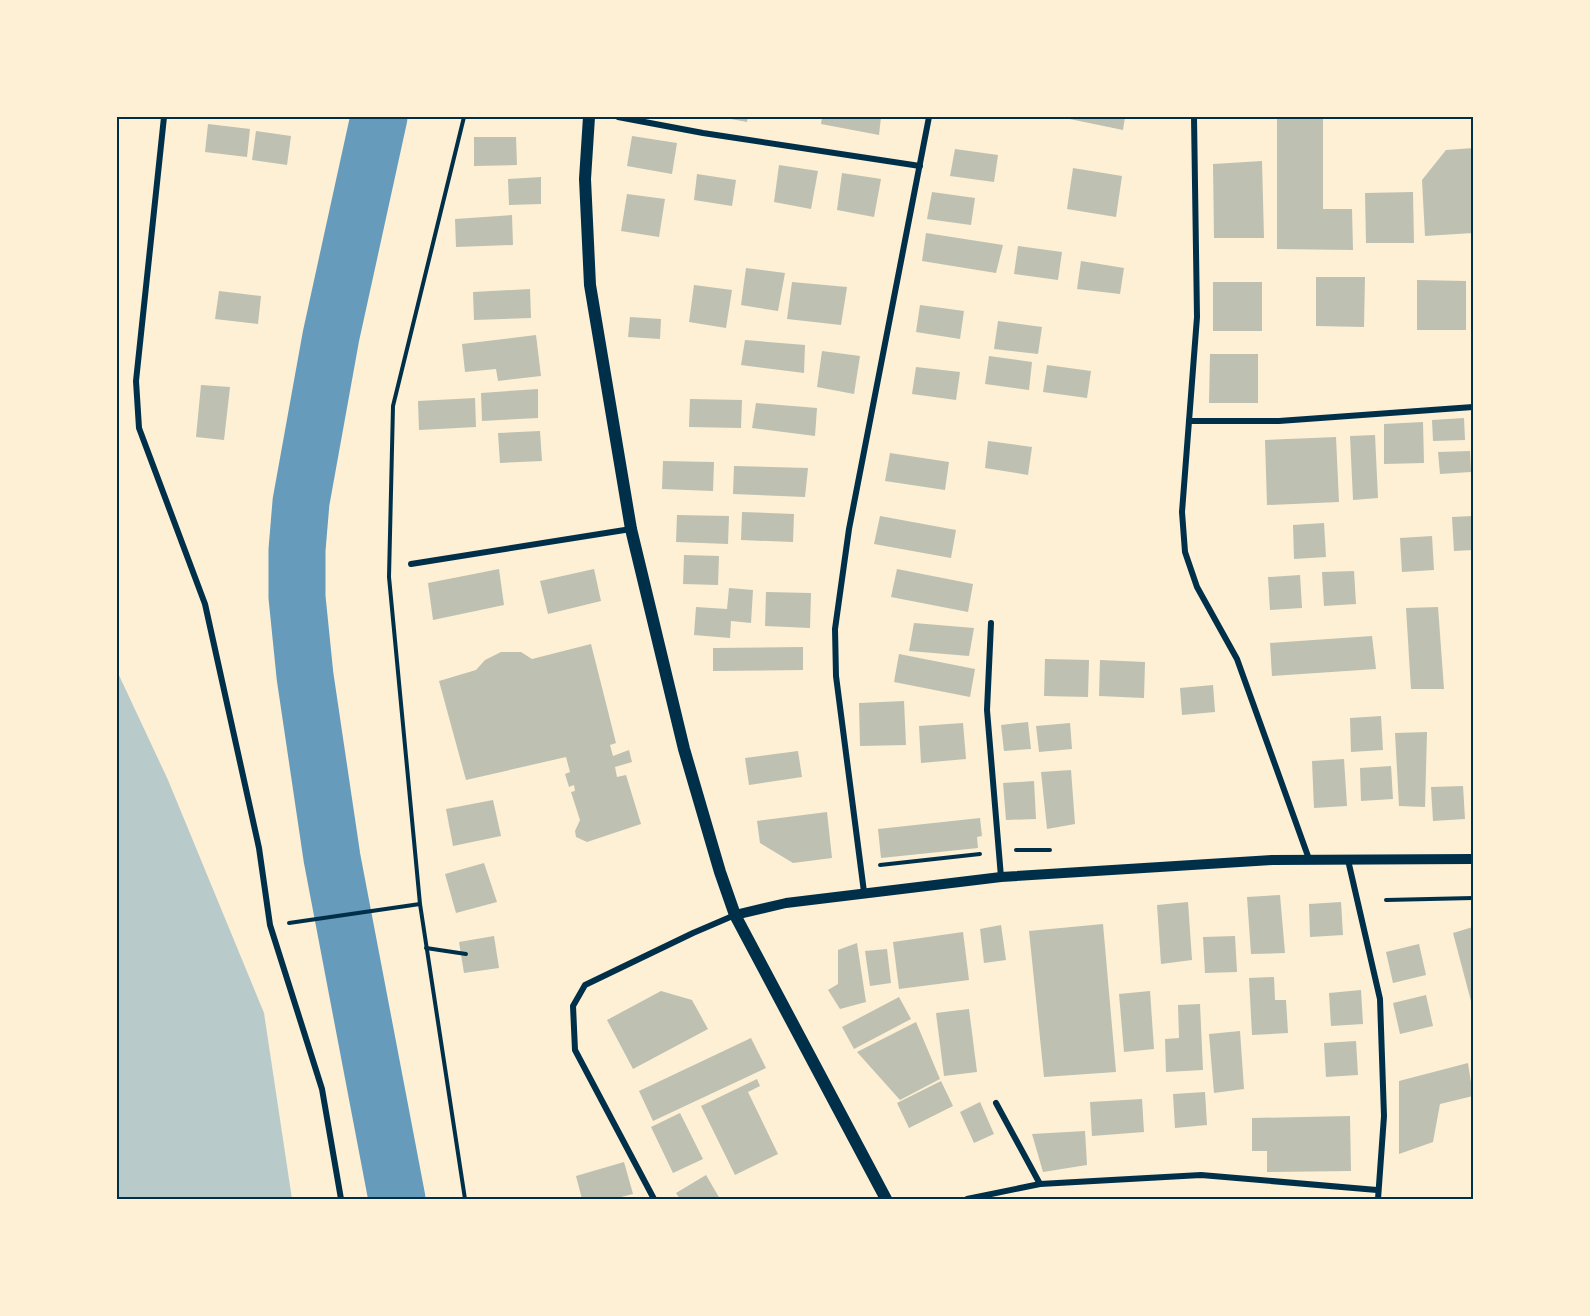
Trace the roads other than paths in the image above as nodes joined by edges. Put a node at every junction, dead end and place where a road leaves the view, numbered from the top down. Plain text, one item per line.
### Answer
1 (164, 117) edge
2 (589, 117) edge
3 (618, 117) edge
4 (929, 117) edge
5 (1194, 117) edge
6 (920, 166) junction
7 (1473, 407) edge
8 (1189, 421) junction
9 (631, 529) junction
10 (411, 564) dead end
11 (991, 623) dead end
12 (1309, 859) junction
13 (1473, 859) edge
14 (1348, 860) junction
15 (1001, 877) junction
16 (864, 892) junction
17 (735, 915) junction
18 (996, 1103) dead end
19 (1040, 1184) junction
20 (1377, 1190) junction
21 (341, 1199) edge
22 (654, 1199) edge
23 (886, 1199) edge
24 (967, 1199) edge
25 (1378, 1199) edge

1 - 21 street
2 - 9 main road
3 - 6 street
4 - 6 street
5 - 8 street
6 - 16 street
7 - 8 street
8 - 12 street
9 - 10 street
9 - 17 main road
11 - 15 street
12 - 14 street
12 - 15 street
13 - 14 street
14 - 20 street
15 - 16 street
16 - 17 street
17 - 22 street
17 - 23 main road
18 - 19 street
19 - 20 street
19 - 24 street
20 - 25 street

